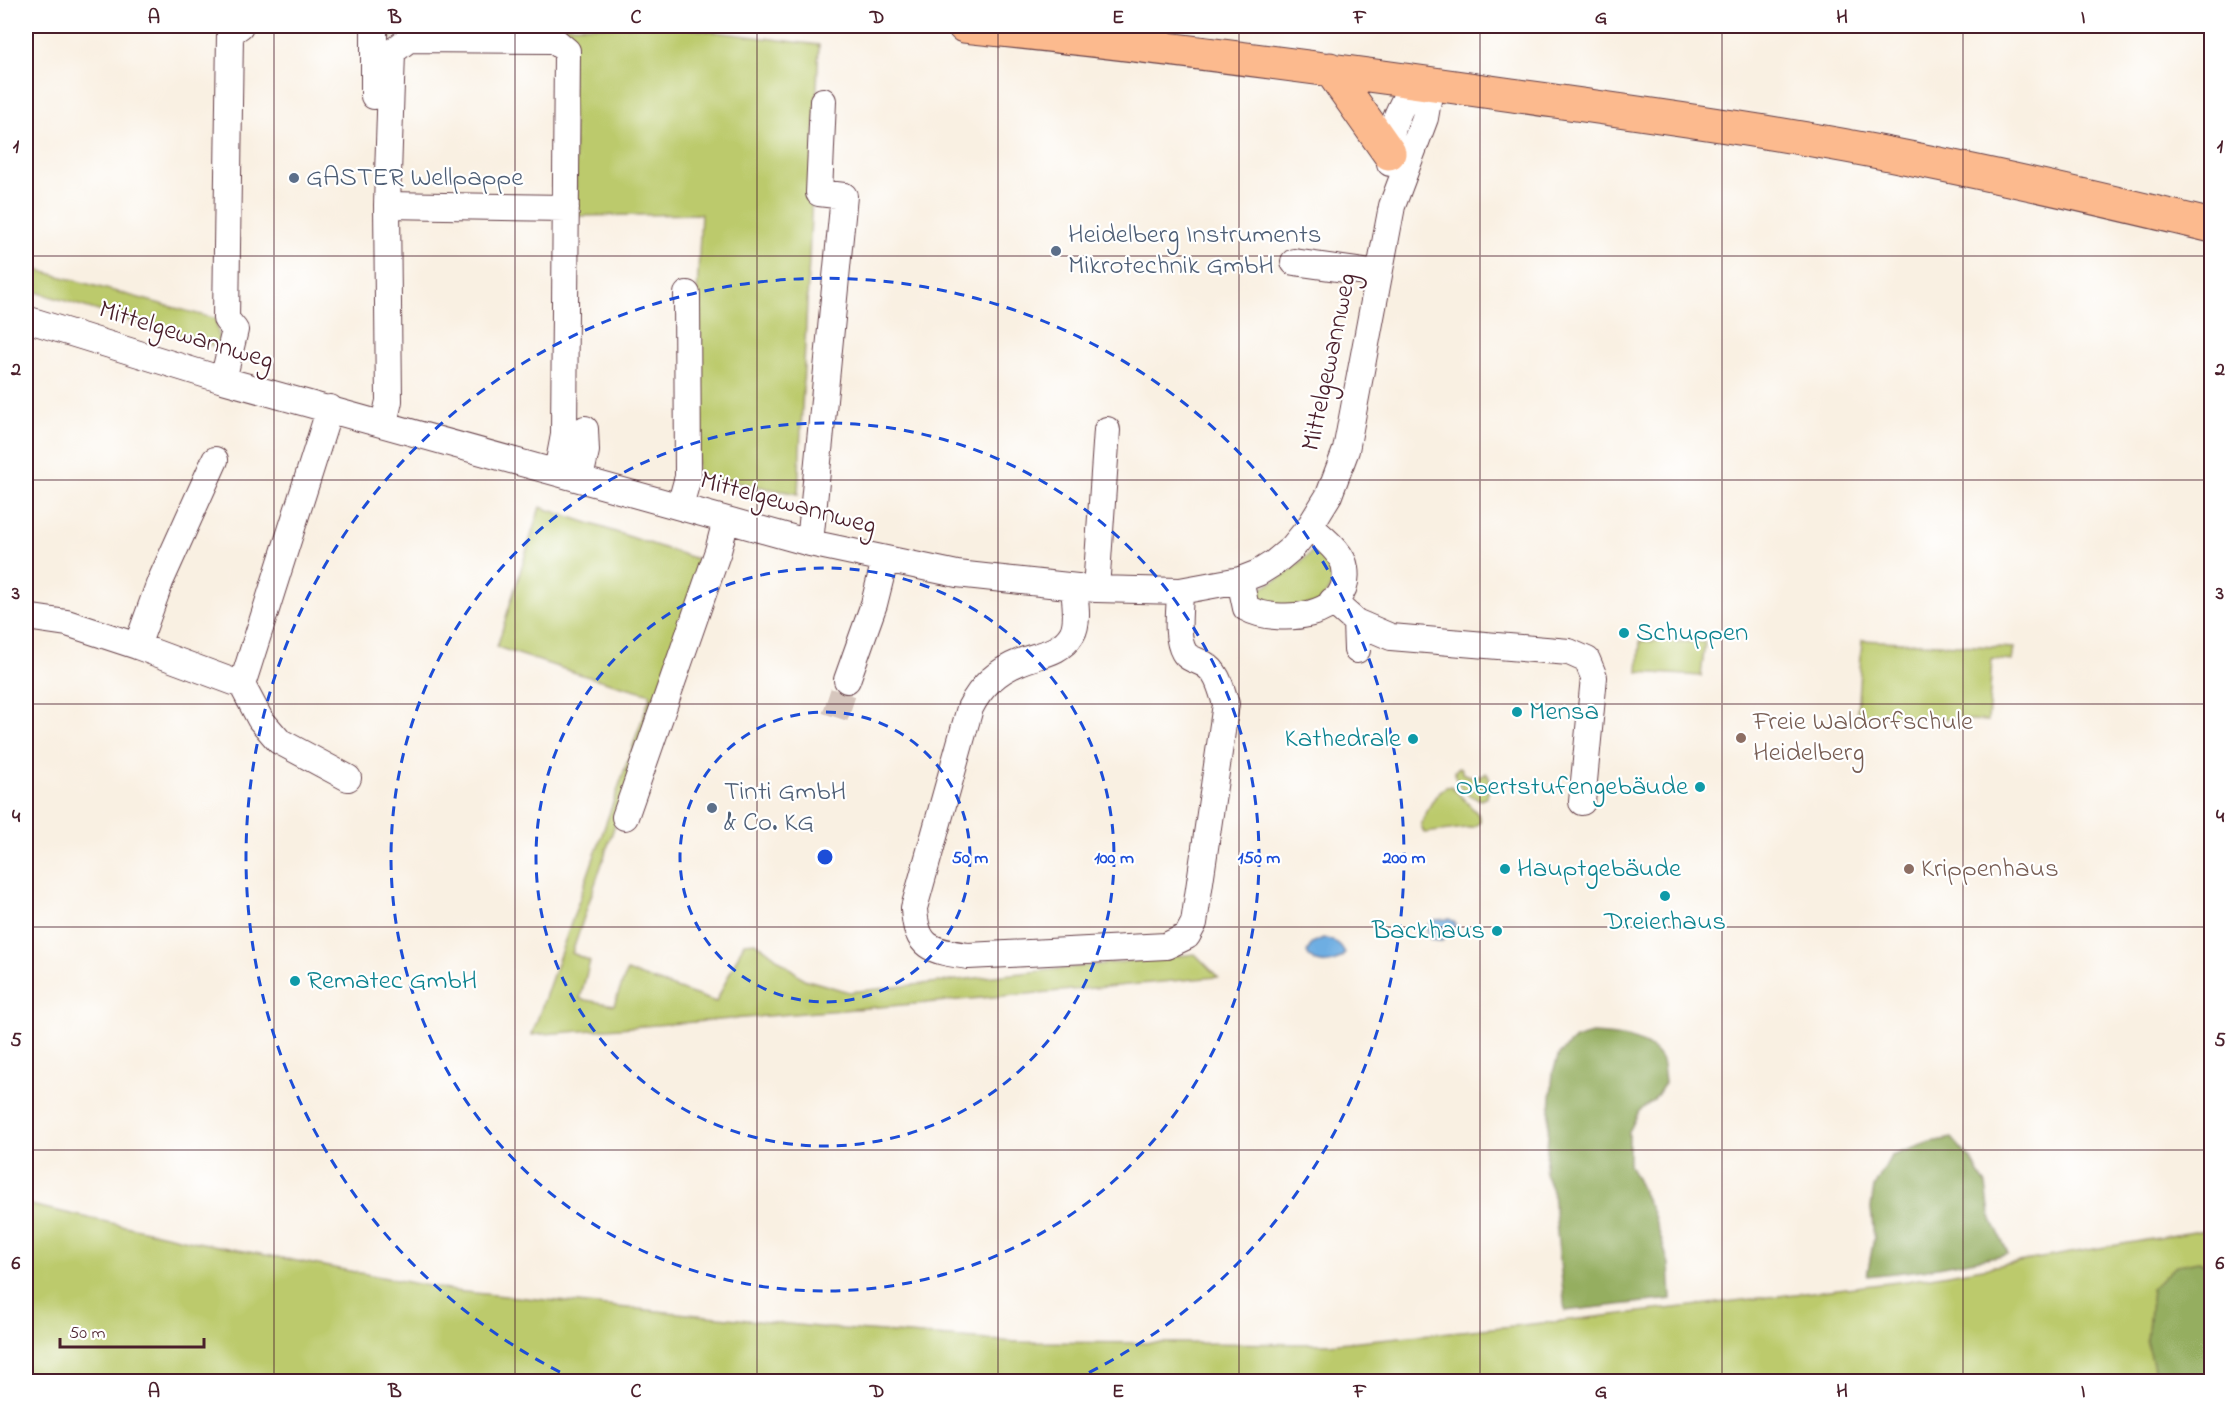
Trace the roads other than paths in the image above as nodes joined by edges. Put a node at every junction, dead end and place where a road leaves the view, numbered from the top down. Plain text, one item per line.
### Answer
1 (240, 26) edge
2 (374, 26) edge
3 (964, 26) edge
4 (1330, 69) junction
5 (1423, 82) junction
6 (823, 101) dead end
7 (1389, 153) junction
8 (387, 205) junction
9 (1392, 206) junction
10 (566, 208) junction
11 (2211, 226) edge
12 (1294, 262) dead end
13 (1379, 274) junction
14 (687, 294) dead end
15 (26, 319) edge
16 (223, 380) junction
17 (330, 408) junction
18 (377, 421) junction
19 (585, 429) dead end
20 (1107, 430) dead end
21 (215, 460) dead end
22 (568, 475) junction
23 (680, 506) junction
24 (726, 520) junction
25 (1310, 526) junction
26 (810, 543) junction
27 (885, 560) junction
28 (1240, 580) junction
29 (1085, 589) junction
30 (1180, 591) junction
31 (1332, 601) junction
32 (26, 616) edge
33 (1356, 622) junction
34 (137, 646) junction
35 (1357, 650) dead end
36 (847, 680) tunnel mouth
37 (242, 685) junction
38 (348, 778) dead end
39 (1582, 802) dead end
40 (625, 817) dead end

1 - 16 street
2 - 18 street
3 - 4 main road
4 - 5 main road
4 - 7 main road
5 - 7 street, Mittelgewannweg
5 - 9 street, Mittelgewannweg
5 - 11 main road
6 - 26 street
7 - 9 street, Mittelgewannweg
8 - 10 street
8 - 10 street
8 - 18 street
9 - 13 street, Mittelgewannweg
10 - 22 street
12 - 13 street
13 - 25 street, Mittelgewannweg
14 - 23 street
15 - 16 street, Mittelgewannweg
16 - 17 street, Mittelgewannweg
17 - 18 street, Mittelgewannweg
17 - 37 street
18 - 22 street, Mittelgewannweg
19 - 22 street
20 - 29 street
21 - 34 street
22 - 23 street, Mittelgewannweg
23 - 24 street, Mittelgewannweg
24 - 26 street, Mittelgewannweg
24 - 40 street
25 - 28 street, Mittelgewannweg
25 - 31 street
26 - 27 street, Mittelgewannweg
27 - 29 street, Mittelgewannweg
27 - 36 street
28 - 30 street, Mittelgewannweg
28 - 31 street
29 - 30 street, Mittelgewannweg
29 - 30 street
31 - 33 street
32 - 34 street
33 - 35 street
33 - 39 street
34 - 37 street
37 - 38 street

